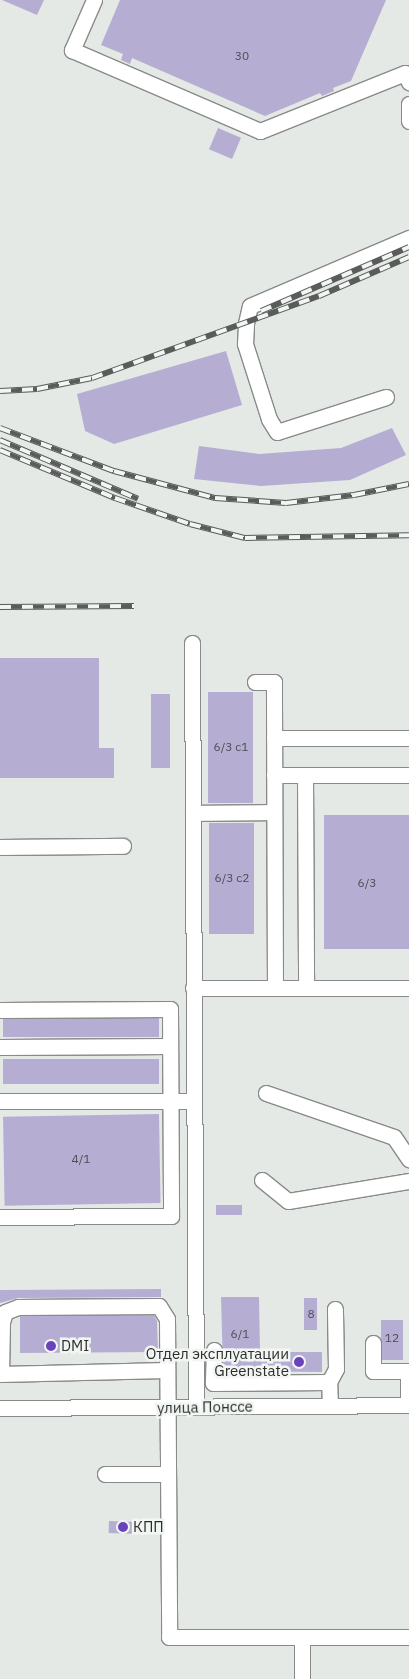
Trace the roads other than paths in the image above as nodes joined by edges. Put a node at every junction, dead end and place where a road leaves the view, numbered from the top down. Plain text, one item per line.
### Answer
1 (94, 0) edge
2 (409, 82) edge
3 (409, 104) edge
4 (409, 121) edge
5 (409, 238) edge
6 (386, 397) dead end
7 (192, 643) dead end
8 (255, 682) dead end
9 (274, 738) junction
10 (409, 738) edge
11 (274, 775) junction
12 (305, 775) junction
13 (409, 775) edge
14 (193, 812) junction
15 (274, 812) junction
16 (123, 846) dead end
17 (0, 847) edge
18 (194, 988) junction
19 (275, 988) junction
20 (306, 988) junction
21 (409, 988) edge
22 (0, 1010) edge
23 (0, 1046) edge
24 (170, 1046) junction
25 (266, 1093) dead end
26 (170, 1101) junction
27 (194, 1101) junction
28 (0, 1102) edge
29 (409, 1159) edge
30 (262, 1180) dead end
31 (409, 1181) edge
32 (0, 1217) edge
33 (335, 1309) dead end
34 (372, 1343) dead end
35 (214, 1350) dead end
36 (166, 1370) junction
37 (1, 1374) edge
38 (286, 1382) junction
39 (330, 1382) junction
40 (409, 1405) edge
41 (286, 1406) junction
42 (330, 1406) junction
43 (196, 1407) junction
44 (0, 1408) edge
45 (165, 1408) junction
46 (105, 1474) dead end
47 (166, 1474) junction
48 (302, 1637) junction
49 (409, 1637) edge
50 (302, 1679) edge

1 - 2 street
3 - 4 street
5 - 6 street
7 - 14 street
8 - 9 street
9 - 10 street
9 - 11 street
11 - 12 street
11 - 15 street
12 - 13 street
12 - 20 street
14 - 15 street
14 - 18 street
15 - 19 street
16 - 17 street
18 - 19 street
18 - 27 street
19 - 20 street
20 - 21 street
22 - 24 street
23 - 24 street
24 - 26 street
25 - 29 street
26 - 27 street
26 - 28 street
26 - 32 street
27 - 43 street
30 - 31 street
33 - 39 street
34 - 40 street
35 - 38 street
36 - 37 street
36 - 37 street
36 - 45 street
38 - 39 street
38 - 41 street
39 - 42 street
40 - 42 street, улица Понссе
41 - 42 street, улица Понссе
41 - 43 street, улица Понссе
43 - 45 street, улица Понссе
44 - 45 street, улица Понссе
45 - 47 street
46 - 47 street
47 - 48 street
48 - 49 street
48 - 50 street

